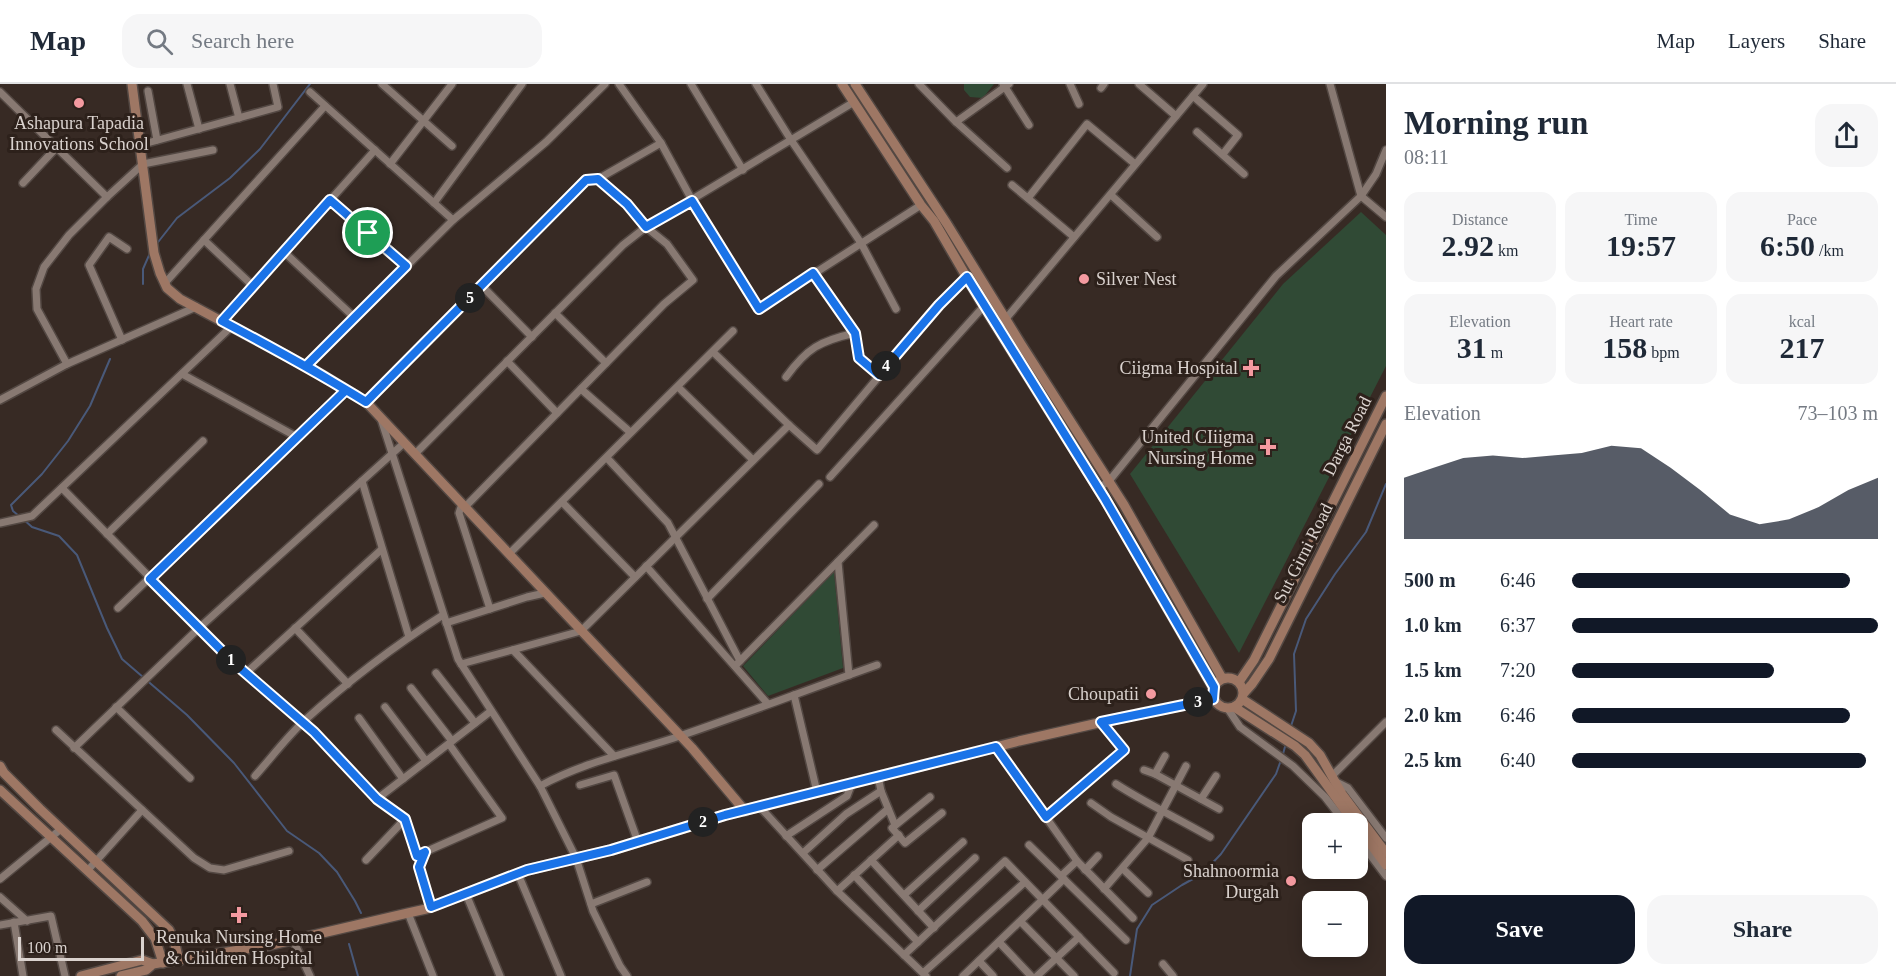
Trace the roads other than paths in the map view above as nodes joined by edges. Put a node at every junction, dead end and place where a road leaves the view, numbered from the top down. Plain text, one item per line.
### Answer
1 (132, 84) edge
2 (187, 84) edge
3 (230, 84) edge
4 (273, 84) edge
5 (382, 84) edge
6 (452, 84) edge
7 (522, 84) edge
8 (605, 84) edge
9 (619, 84) edge
10 (691, 84) edge
11 (756, 84) edge
12 (842, 84) edge
13 (856, 84) edge
14 (918, 84) edge
15 (1070, 84) edge
16 (1140, 84) edge
17 (1203, 84) edge
18 (1330, 84) edge
19 (1005, 85) edge
20 (148, 91) dead end
21 (0, 92) edge
22 (310, 92) dead end
23 (1193, 96) junction
24 (854, 102) junction
25 (1079, 104) dead end
26 (325, 106) junction
27 (1176, 116) junction
28 (239, 118) junction
29 (423, 121) junction
30 (956, 122) junction
31 (1029, 125) dead end
32 (199, 129) junction
33 (1197, 132) dead end
34 (157, 140) junction
35 (791, 140) junction
36 (661, 143) junction
37 (140, 145) junction
38 (452, 146) dead end
39 (57, 147) junction
40 (213, 150) dead end
41 (375, 150) junction
42 (1386, 150) edge
43 (1223, 154) junction
44 (390, 164) junction
45 (1135, 164) junction
46 (142, 165) junction
47 (1007, 168) dead end
48 (743, 170) junction
49 (1244, 174) dead end
50 (598, 179) junction
51 (23, 183) dead end
52 (1012, 185) dead end
53 (1111, 195) junction
54 (107, 196) junction
55 (1361, 196) junction
56 (1028, 198) junction
57 (330, 200) junction
58 (692, 201) junction
59 (434, 203) junction
60 (921, 205) junction
61 (1386, 217) edge
62 (453, 220) junction
63 (646, 227) junction
64 (1074, 237) junction
65 (1157, 237) dead end
66 (204, 240) junction
67 (861, 243) junction
68 (127, 249) dead end
69 (284, 252) junction
70 (406, 266) junction
71 (813, 273) junction
72 (967, 277) junction
73 (165, 284) junction
74 (254, 286) junction
75 (482, 286) junction
76 (984, 306) junction
77 (196, 307) junction
78 (896, 309) dead end
79 (555, 313) junction
80 (355, 318) junction
81 (1005, 319) junction
82 (222, 321) junction
83 (232, 326) junction
84 (998, 328) junction
85 (733, 332) dead end
86 (855, 333) junction
87 (532, 337) junction
88 (122, 340) junction
89 (713, 352) junction
90 (507, 361) junction
91 (606, 363) junction
92 (67, 364) junction
93 (306, 366) junction
94 (182, 374) junction
95 (879, 375) junction
96 (786, 377) dead end
97 (678, 387) junction
98 (581, 389) junction
99 (346, 390) junction
100 (1386, 396) edge
101 (0, 400) edge
102 (366, 402) junction
103 (557, 413) junction
104 (380, 417) junction
105 (1386, 424) edge
106 (789, 425) junction
107 (630, 432) junction
108 (297, 437) junction
109 (203, 441) dead end
110 (404, 443) junction
111 (392, 454) junction
112 (415, 454) junction
113 (608, 458) junction
114 (753, 460) junction
115 (830, 477) dead end
116 (362, 481) junction
117 (1109, 481) junction
118 (819, 484) dead end
119 (62, 488) junction
120 (1099, 488) junction
121 (562, 502) junction
122 (464, 506) junction
123 (3, 522) edge
124 (874, 525) dead end
125 (107, 534) junction
126 (674, 538) junction
127 (382, 549) junction
128 (509, 554) junction
129 (838, 562) junction
130 (646, 566) junction
131 (635, 577) junction
132 (150, 579) junction
133 (545, 593) junction
134 (707, 599) junction
135 (118, 608) dead end
136 (490, 609) junction
137 (443, 615) junction
138 (446, 623) junction
139 (199, 628) junction
140 (295, 628) junction
141 (581, 631) junction
142 (409, 637) junction
143 (513, 650) junction
144 (461, 664) junction
145 (737, 664) junction
146 (878, 665) dead end
147 (246, 673) junction
148 (436, 673) dead end
149 (849, 675) junction
150 (1222, 678) junction
151 (1239, 682) junction
152 (348, 684) junction
153 (1214, 687) junction
154 (411, 688) dead end
155 (794, 694) junction
156 (1243, 696) junction
157 (1213, 699) junction
158 (768, 704) junction
159 (116, 707) junction
160 (385, 707) dead end
161 (1231, 708) junction
162 (491, 711) junction
163 (359, 718) dead end
164 (303, 722) junction
165 (1101, 722) junction
166 (475, 723) junction
167 (1385, 724) edge
168 (56, 730) dead end
169 (680, 735) junction
170 (450, 742) junction
171 (996, 747) junction
172 (74, 748) junction
173 (614, 756) junction
174 (1165, 756) dead end
175 (426, 761) junction
176 (0, 766) edge
177 (1186, 766) dead end
178 (1144, 770) dead end
179 (1155, 774) junction
180 (255, 776) dead end
181 (878, 776) junction
182 (1216, 776) dead end
183 (190, 777) dead end
184 (403, 778) junction
185 (1335, 778) junction
186 (852, 783) junction
187 (1116, 784) dead end
188 (580, 785) dead end
189 (1177, 785) junction
190 (540, 786) junction
191 (0, 790) edge
192 (881, 791) junction
193 (817, 792) junction
194 (930, 797) dead end
195 (377, 799) junction
196 (1201, 799) junction
197 (1091, 803) dead end
198 (760, 807) junction
199 (888, 809) junction
200 (1219, 809) dead end
201 (142, 810) junction
202 (1163, 810) junction
203 (745, 811) junction
204 (942, 813) dead end
205 (1337, 813) edge
206 (1347, 813) edge
207 (1046, 817) junction
208 (405, 819) junction
209 (895, 825) junction
210 (61, 829) junction
211 (899, 835) junction
212 (50, 836) junction
213 (786, 836) junction
214 (1210, 837) dead end
215 (1148, 838) junction
216 (1386, 838) edge
217 (1368, 841) edge
218 (638, 842) junction
219 (963, 842) dead end
220 (1029, 845) dead end
221 (290, 851) dead end
222 (425, 852) junction
223 (1368, 852) edge
224 (803, 853) junction
225 (1386, 853) edge
226 (1098, 856) dead end
227 (576, 858) junction
228 (975, 858) dead end
229 (366, 860) dead end
230 (871, 860) junction
231 (1188, 860) dead end
232 (96, 861) junction
233 (1077, 861) junction
234 (1386, 865) edge
235 (1123, 869) junction
236 (88, 870) junction
237 (817, 870) junction
238 (1085, 870) junction
239 (518, 874) junction
240 (855, 875) junction
241 (1386, 876) edge
242 (1063, 878) junction
243 (0, 879) edge
244 (647, 882) dead end
245 (1025, 882) junction
246 (1104, 889) junction
247 (837, 891) junction
248 (1148, 893) dead end
249 (466, 894) junction
250 (904, 895) junction
251 (0, 897) edge
252 (1044, 900) junction
253 (591, 904) junction
254 (431, 907) junction
255 (918, 911) junction
256 (408, 913) junction
257 (1133, 918) dead end
258 (14, 921) junction
259 (28, 921) junction
260 (1021, 922) junction
261 (0, 925) edge
262 (934, 928) junction
263 (1079, 937) junction
264 (293, 940) junction
265 (1126, 940) dead end
266 (918, 942) junction
267 (999, 942) junction
268 (904, 956) junction
269 (1056, 958) junction
270 (137, 961) junction
271 (179, 961) junction
272 (979, 961) junction
273 (158, 964) junction
274 (1162, 964) dead end
275 (1114, 973) dead end
276 (924, 974) edge
277 (128, 975) edge
278 (23, 976) edge
279 (65, 976) edge
280 (81, 976) edge
281 (310, 976) edge
282 (433, 976) edge
283 (500, 976) edge
284 (561, 976) edge
285 (627, 976) edge
286 (963, 976) edge
287 (993, 976) edge
288 (1031, 976) edge
289 (1037, 976) edge
290 (1074, 976) edge
291 (1173, 976) edge

1 - 37 street
2 - 32 street
3 - 28 street
4 - 28 street
5 - 29 street
6 - 29 street
7 - 59 street
8 - 62 street
9 - 36 street
10 - 48 street
11 - 35 street
12 - 24 street
13 - 81 street
14 - 30 street
15 - 25 street
16 - 27 street
17 - 23 street
18 - 55 street
19 - 30 street
19 - 31 street
20 - 34 street
21 - 39 street
22 - 26 street
23 - 27 street
23 - 43 street
24 - 35 street
24 - 60 street
26 - 41 street
26 - 66 street
27 - 45 street
28 - 32 street
29 - 38 street
29 - 44 street
30 - 47 street
32 - 34 street
33 - 43 street
34 - 37 street
35 - 48 street
35 - 67 street
36 - 50 street
36 - 58 street
37 - 46 street
39 - 51 street
39 - 54 street
40 - 46 street
41 - 44 street
41 - 57 street
42 - 55 street
43 - 49 street
44 - 59 street
45 - 53 street
45 - 56 street
46 - 54 street
46 - 73 street
48 - 58 street
50 - 63 street
50 - 75 street
52 - 56 street
53 - 64 street
53 - 65 street
54 - 92 street
55 - 61 street
55 - 117 street
56 - 64 street
57 - 69 street
57 - 70 street
58 - 63 street
58 - 71 street
59 - 62 street
60 - 67 street
60 - 72 street
62 - 70 street
63 - 79 street
63 - 91 street
64 - 81 street
66 - 73 street
66 - 74 street
67 - 71 street
67 - 78 street
68 - 88 street
69 - 74 street
69 - 80 street
70 - 80 street
71 - 86 street
72 - 76 street
72 - 95 street
73 - 77 street
74 - 82 street
75 - 87 street
75 - 102 street
76 - 84 street
76 - 115 street
77 - 82 street
77 - 88 street
79 - 87 street
79 - 91 street
80 - 93 street
81 - 84 street
81 - 117 street
82 - 83 street
83 - 93 street
83 - 94 street
84 - 120 street
85 - 89 street
86 - 95 street
86 - 96 street
87 - 90 street
88 - 92 street
89 - 97 street
89 - 106 street
90 - 103 street
90 - 112 street
91 - 98 street
92 - 101 street
93 - 99 street
94 - 108 street
94 - 119 street
95 - 106 street
97 - 107 street
97 - 114 street
98 - 103 street
98 - 107 street
99 - 102 street
99 - 108 street
100 - 151 street, Darga Road
102 - 104 street
103 - 122 street
104 - 110 street
104 - 111 street
105 - 156 street, Sut Girni Road
106 - 114 street
107 - 113 street
108 - 132 street
109 - 125 street
110 - 111 street
110 - 112 street
111 - 116 street
111 - 137 street
112 - 122 street
113 - 121 street
113 - 126 street
114 - 126 street
116 - 127 street
116 - 139 street
117 - 120 street
117 - 150 street
118 - 134 street
119 - 123 street
119 - 125 street
120 - 153 street
121 - 128 street
121 - 131 street
122 - 128 street
122 - 136 street
124 - 129 street
125 - 132 street
126 - 130 street
126 - 134 street
127 - 140 street
127 - 142 street
128 - 133 street
129 - 145 street
129 - 149 street
130 - 131 street
130 - 145 street
131 - 141 street
132 - 135 street
132 - 139 street
133 - 136 street
133 - 141 street
134 - 145 street
136 - 138 street
137 - 138 street
137 - 142 street
138 - 144 street
139 - 147 street
139 - 159 street
140 - 147 street
140 - 152 street
141 - 143 street
141 - 169 street
142 - 152 street
143 - 144 street
143 - 173 street
144 - 162 street
145 - 158 street
146 - 149 street
147 - 164 street
148 - 166 street
149 - 155 street
150 - 151 street
150 - 153 street
151 - 156 street
152 - 164 street
153 - 157 street
154 - 170 street
155 - 158 street
155 - 193 street
156 - 161 street
156 - 185 street
157 - 161 street
157 - 165 street
158 - 169 street
159 - 172 street
159 - 183 street
160 - 175 street
161 - 205 street
161 - 206 street
162 - 166 street
162 - 190 street
163 - 184 street
164 - 180 street
164 - 195 street
165 - 171 street
165 - 207 street
166 - 170 street
167 - 185 street
168 - 172 street
169 - 173 street
169 - 203 street
170 - 175 street
170 - 222 street
171 - 181 street
171 - 207 street
172 - 201 street
173 - 190 street
174 - 179 street
175 - 184 street
176 - 210 street
177 - 189 street
178 - 179 street
179 - 189 street
181 - 186 street
181 - 192 street
182 - 196 street
184 - 195 street
185 - 216 street
185 - 225 street
186 - 193 street
186 - 213 street
187 - 202 street
188 - 218 street
189 - 196 street
189 - 202 street
190 - 227 street
191 - 212 street
192 - 199 street
192 - 224 street
193 - 198 street
194 - 209 street
195 - 208 street
196 - 200 street
197 - 215 street
198 - 203 street
198 - 213 street
199 - 209 street
199 - 237 street
201 - 221 street
201 - 232 street
202 - 214 street
202 - 215 street
203 - 218 street
204 - 211 street
207 - 233 street
208 - 222 street
208 - 229 street
209 - 211 street
210 - 212 street
210 - 232 street
211 - 230 street
212 - 236 street
212 - 243 street
213 - 224 street
215 - 231 street
215 - 235 street
217 - 234 street
218 - 227 street
219 - 250 street
220 - 242 street
222 - 254 street
223 - 241 street
224 - 237 street
226 - 238 street
227 - 239 street
227 - 253 street
228 - 255 street
230 - 240 street
230 - 250 street
232 - 236 street
232 - 271 street
233 - 238 street
233 - 242 street
235 - 246 street
235 - 248 street
236 - 273 street
237 - 247 street
238 - 246 street
239 - 249 street
239 - 284 street
240 - 247 street
240 - 266 street
242 - 252 street
242 - 265 street
244 - 253 street
245 - 252 street
245 - 262 street
245 - 276 street
246 - 257 street
247 - 268 street
249 - 254 street
249 - 283 street
250 - 255 street
251 - 259 street
252 - 260 street
252 - 263 street
253 - 285 street
254 - 256 street
255 - 262 street
256 - 264 street
256 - 282 street
258 - 259 street
258 - 261 street
258 - 278 street
259 - 279 street
260 - 267 street
260 - 269 street
262 - 266 street
263 - 269 street
263 - 275 street
264 - 271 street
264 - 281 street
266 - 268 street
267 - 272 street
267 - 288 street
268 - 276 street
269 - 289 street
269 - 290 street
270 - 273 street
270 - 277 street
270 - 280 street
271 - 273 street
272 - 286 street
272 - 287 street
273 - 277 street
274 - 291 street

